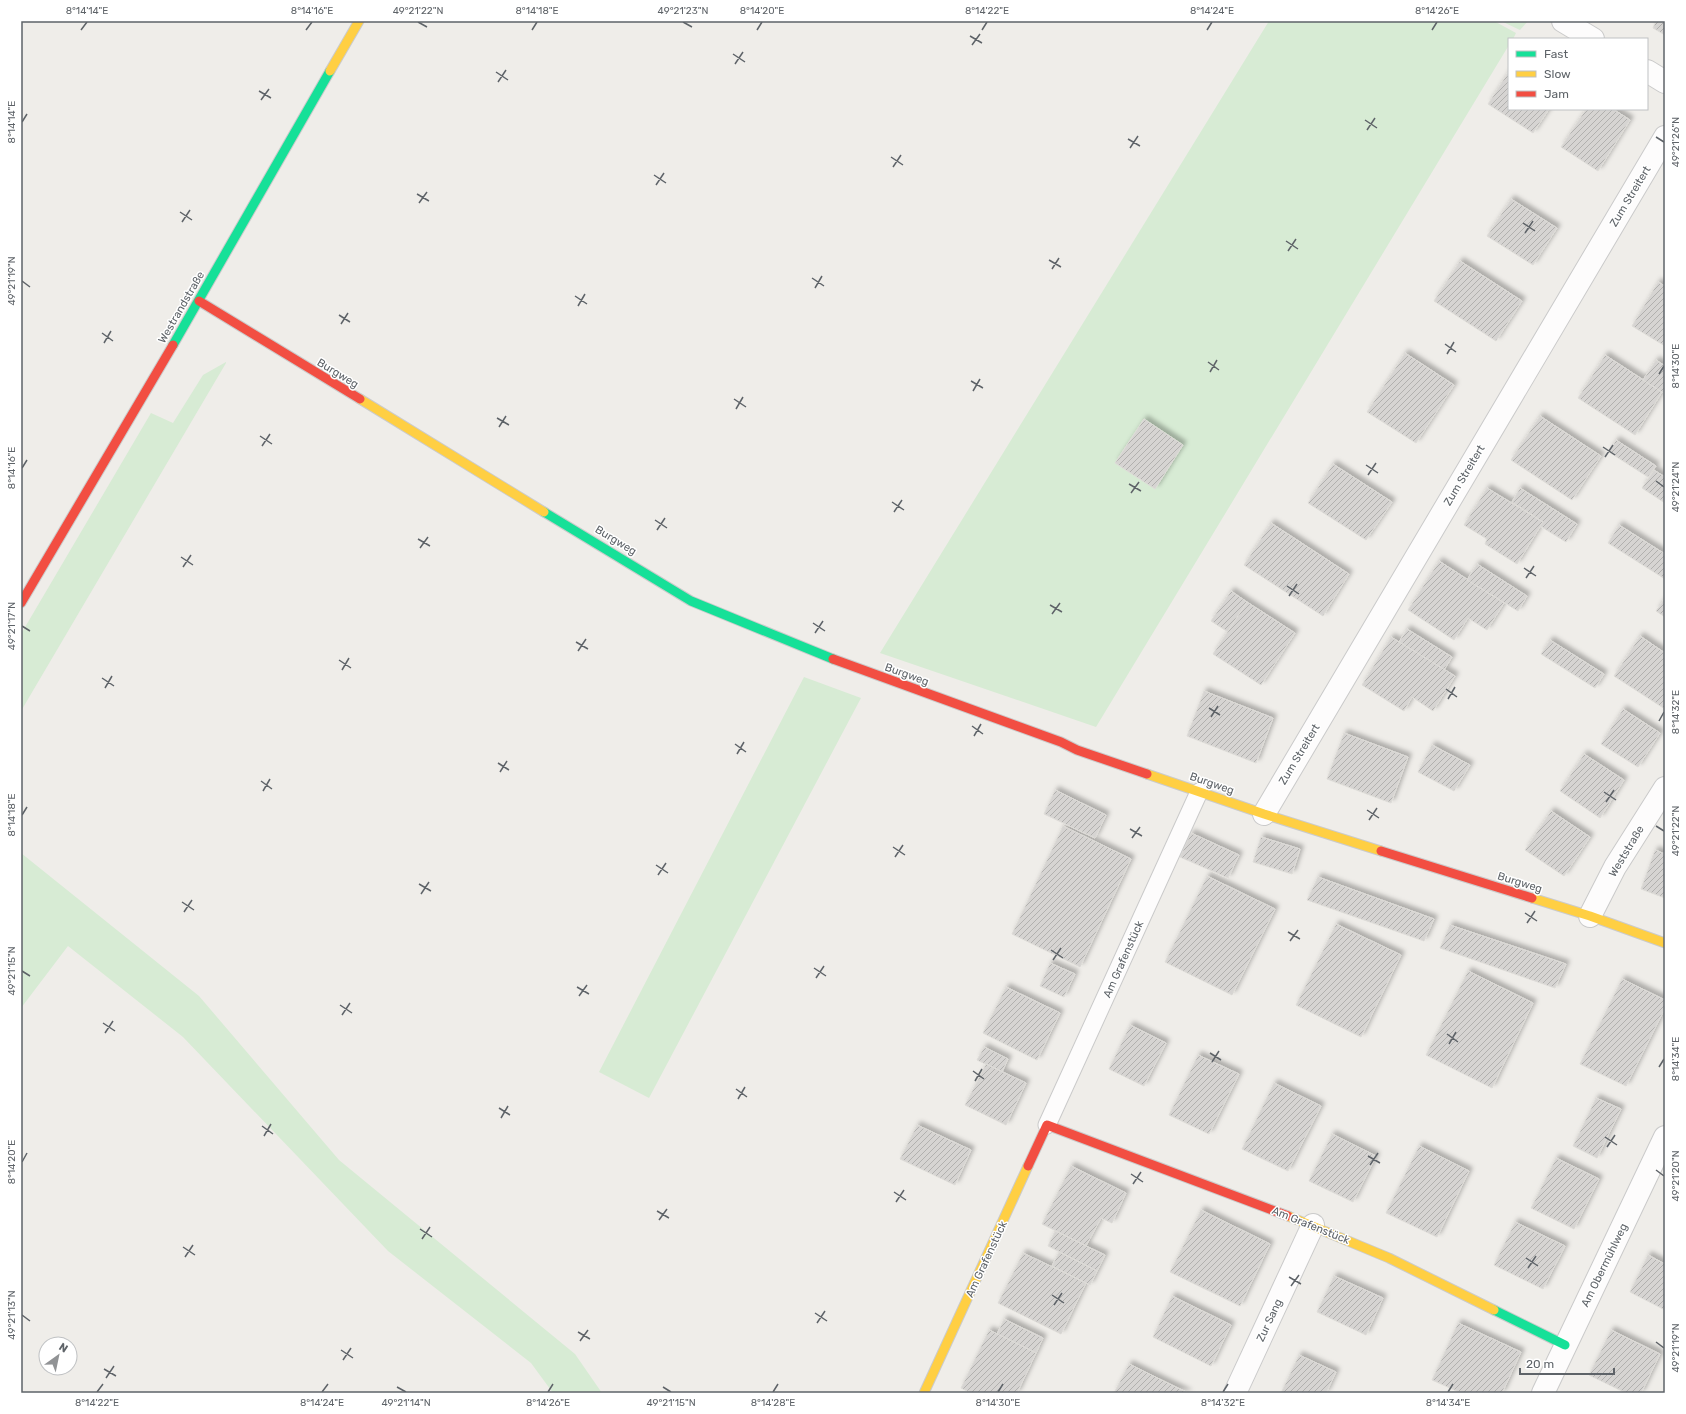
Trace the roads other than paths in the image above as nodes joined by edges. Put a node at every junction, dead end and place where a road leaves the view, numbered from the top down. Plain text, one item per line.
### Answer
1 (359, 21) edge
2 (1564, 21) edge
3 (1592, 38) edge
4 (1648, 72) edge
5 (1665, 82) edge
6 (1665, 137) edge
7 (199, 301) junction
8 (21, 604) edge
9 (1665, 788) edge
10 (1199, 792) junction
11 (1264, 814) junction
12 (1590, 916) junction
13 (1665, 943) edge
14 (1047, 1125) junction
15 (1665, 1137) edge
16 (1312, 1225) junction
17 (1565, 1345) junction
18 (924, 1393) edge
19 (1235, 1393) edge
20 (1543, 1393) edge

1 - 7 street, Westrandstraße
2 - 3 street
4 - 5 street
6 - 11 street, Zum Streitert
7 - 8 street, Westrandstraße
7 - 10 street, Burgweg
9 - 12 street, Weststraße
10 - 11 street, Burgweg
10 - 14 lane, Am Grafenstück
11 - 12 street, Burgweg
12 - 13 street, Burgweg
14 - 16 street, Am Grafenstück
14 - 18 street, Am Grafenstück
15 - 17 street, Am Obermühlweg
16 - 17 street, Am Grafenstück
16 - 19 street, Zur Sang
17 - 20 street, Am Obermühlweg

